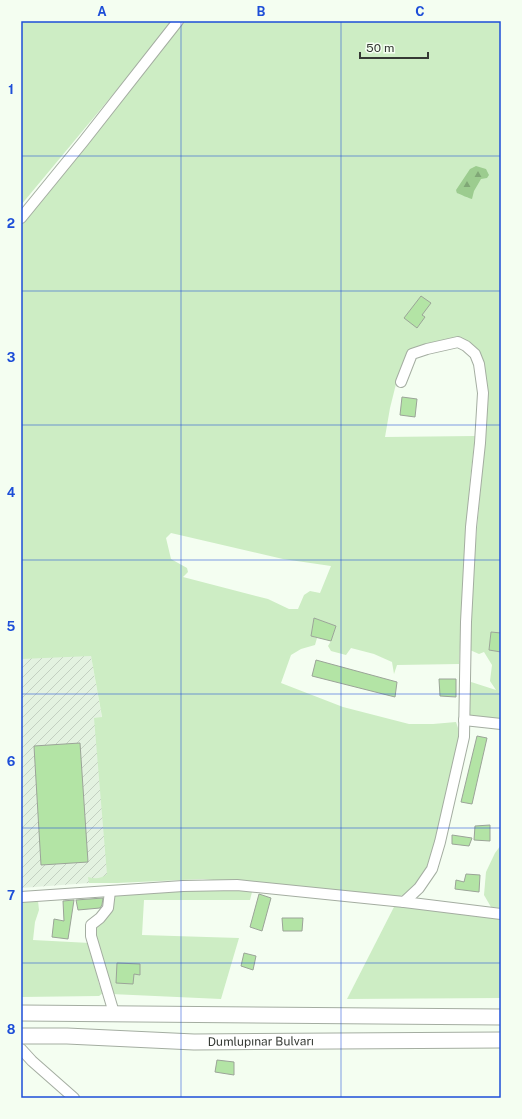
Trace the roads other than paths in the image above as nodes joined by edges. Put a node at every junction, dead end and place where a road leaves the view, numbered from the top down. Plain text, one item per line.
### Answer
1 (178, 21) edge
2 (21, 218) edge
3 (401, 382) dead end
4 (464, 720) junction
5 (501, 724) edge
6 (110, 891) junction
7 (21, 897) edge
8 (404, 902) junction
9 (501, 914) edge
10 (21, 1013) edge
11 (114, 1013) junction
12 (501, 1017) edge
13 (21, 1036) edge
14 (501, 1040) edge
15 (21, 1049) edge
16 (74, 1098) edge

1 - 2 street
3 - 4 street
4 - 5 street
4 - 8 street
6 - 7 street
6 - 8 street
6 - 11 street
8 - 9 street
10 - 11 highway
11 - 12 highway
13 - 14 highway, Dumlupınar Bulvarı
15 - 16 street

